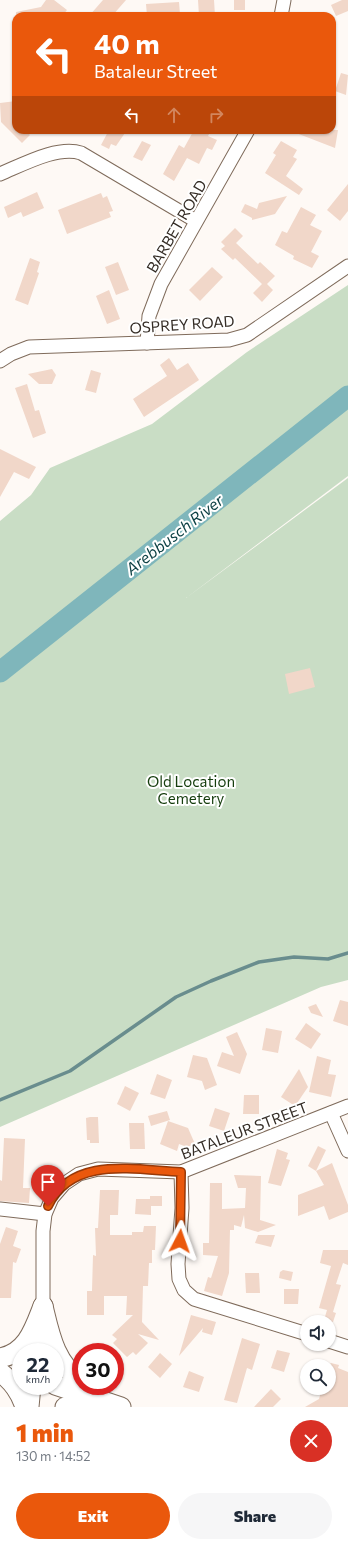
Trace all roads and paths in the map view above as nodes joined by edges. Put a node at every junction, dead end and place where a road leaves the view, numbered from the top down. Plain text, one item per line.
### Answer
1 (284, 0) edge
2 (282, 12) edge
3 (246, 134) edge
4 (0, 174) edge
5 (196, 221) junction
6 (348, 266) edge
7 (147, 343) junction
8 (0, 361) edge
9 (348, 1106) edge
10 (331, 1113) junction
11 (348, 1151) edge
12 (181, 1172) junction
13 (0, 1209) edge
14 (45, 1214) junction
15 (43, 1306) junction
16 (300, 1332) edge
17 (40, 1343) edge
18 (336, 1343) edge
19 (348, 1347) edge
20 (0, 1358) edge
21 (0, 1366) edge
22 (12, 1370) edge
23 (0, 1372) edge
24 (72, 1373) edge
25 (64, 1388) edge
26 (33, 1395) edge
27 (102, 1395) edge
28 (119, 1406) edge
29 (25, 1407) edge
30 (32, 1407) edge
31 (65, 1407) edge

1 - 2 street
3 - 5 street, BARBET ROAD
4 - 5 street
5 - 7 street, BARBET ROAD
6 - 7 street, OSPREY ROAD
7 - 8 street, OSPREY ROAD
9 - 10 street, BATALEUR STREET
10 - 11 street
10 - 12 street, BATALEUR STREET
12 - 14 street, BATALEUR STREET
12 - 16 street
13 - 14 street
14 - 15 street, BATALEUR STREET
15 - 17 street, BATALEUR STREET
15 - 20 main road
15 - 24 main road
18 - 19 street
21 - 22 main road
23 - 29 main road
25 - 28 main road
26 - 30 street
27 - 28 main road
28 - 31 main road

